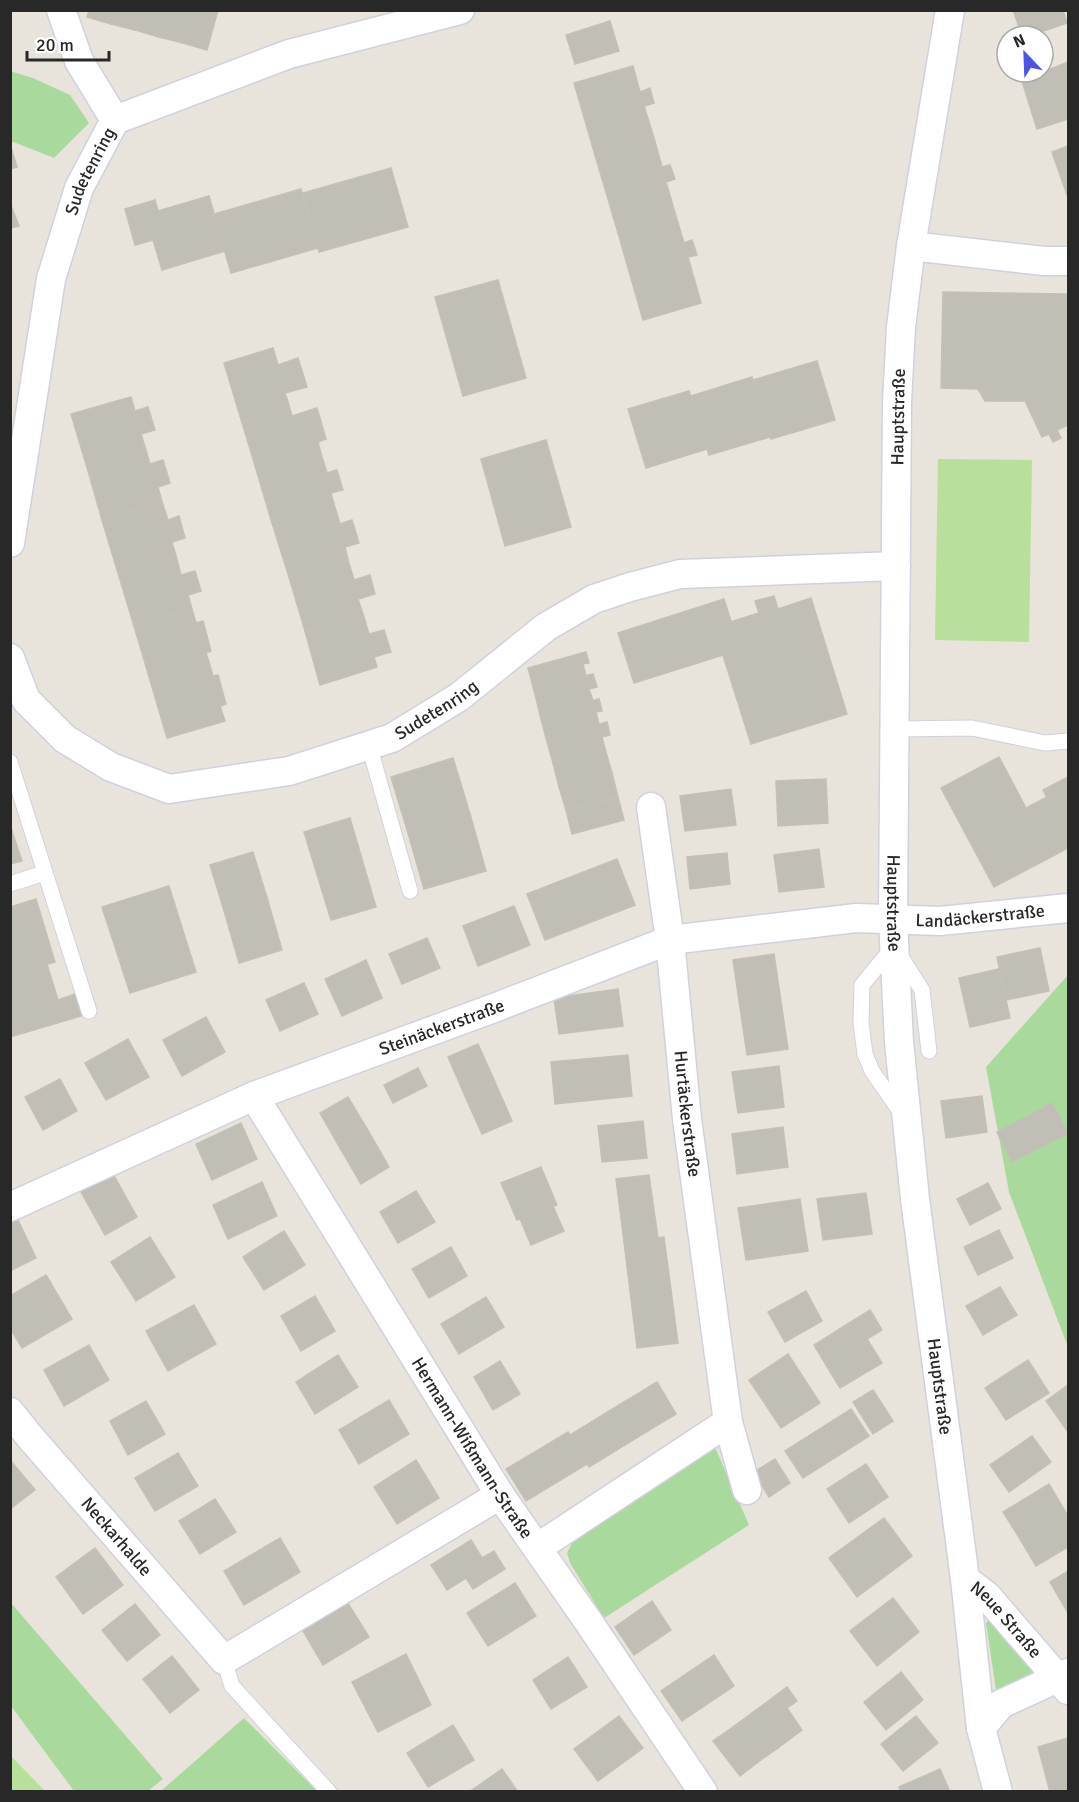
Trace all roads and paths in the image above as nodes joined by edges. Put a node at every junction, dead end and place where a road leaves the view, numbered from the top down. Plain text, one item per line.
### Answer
1 (61, 10) edge
2 (460, 10) edge
3 (950, 10) edge
4 (115, 120) junction
5 (911, 246) junction
6 (1068, 261) edge
7 (10, 543) edge
8 (896, 566) junction
9 (10, 658) edge
10 (18, 702) edge
11 (895, 729) junction
12 (1068, 741) edge
13 (369, 745) junction
14 (10, 762) edge
15 (651, 807) dead end
16 (44, 873) junction
17 (10, 884) edge
18 (410, 891) dead end
19 (1068, 908) edge
20 (894, 933) junction
21 (670, 940) junction
22 (89, 1011) dead end
23 (929, 1051) dead end
24 (254, 1096) junction
25 (10, 1207) edge
26 (10, 1412) edge
27 (728, 1422) junction
28 (747, 1490) dead end
29 (500, 1495) junction
30 (537, 1548) junction
31 (964, 1579) junction
32 (224, 1660) junction
33 (1066, 1681) edge
34 (981, 1728) junction
35 (329, 1791) edge
36 (703, 1791) edge
37 (998, 1791) edge

1 - 4 street
2 - 4 street, Sudetenring
3 - 5 street, Hauptstraße
4 - 7 street, Sudetenring
5 - 6 street
5 - 8 street, Hauptstraße
8 - 11 street, Hauptstraße
8 - 13 street, Sudetenring
9 - 10 street, Sudetenring
10 - 13 street, Sudetenring
11 - 12 lane
11 - 20 street, Hauptstraße
13 - 18 lane
14 - 16 lane
15 - 21 street, Hurtäckerstraße
16 - 17 lane
16 - 22 lane
19 - 20 street, Landäckerstraße
20 - 21 street, Steinäckerstraße
20 - 23 lane
20 - 31 street, Hauptstraße
21 - 24 street, Steinäckerstraße
21 - 27 street, Hurtäckerstraße
24 - 25 street, Steinäckerstraße
24 - 29 street, Hermann-Wißmann-Straße
26 - 32 street, Neckarhalde
27 - 28 street, Hurtäckerstraße
27 - 30 street
29 - 30 street, Hermann-Wißmann-Straße
29 - 32 street
30 - 36 street, Hermann-Wißmann-Straße
31 - 33 street, Neue Straße
31 - 34 street, Hauptstraße
32 - 35 lane, Neckarhalde
33 - 34 street
34 - 37 street, Hauptstraße

